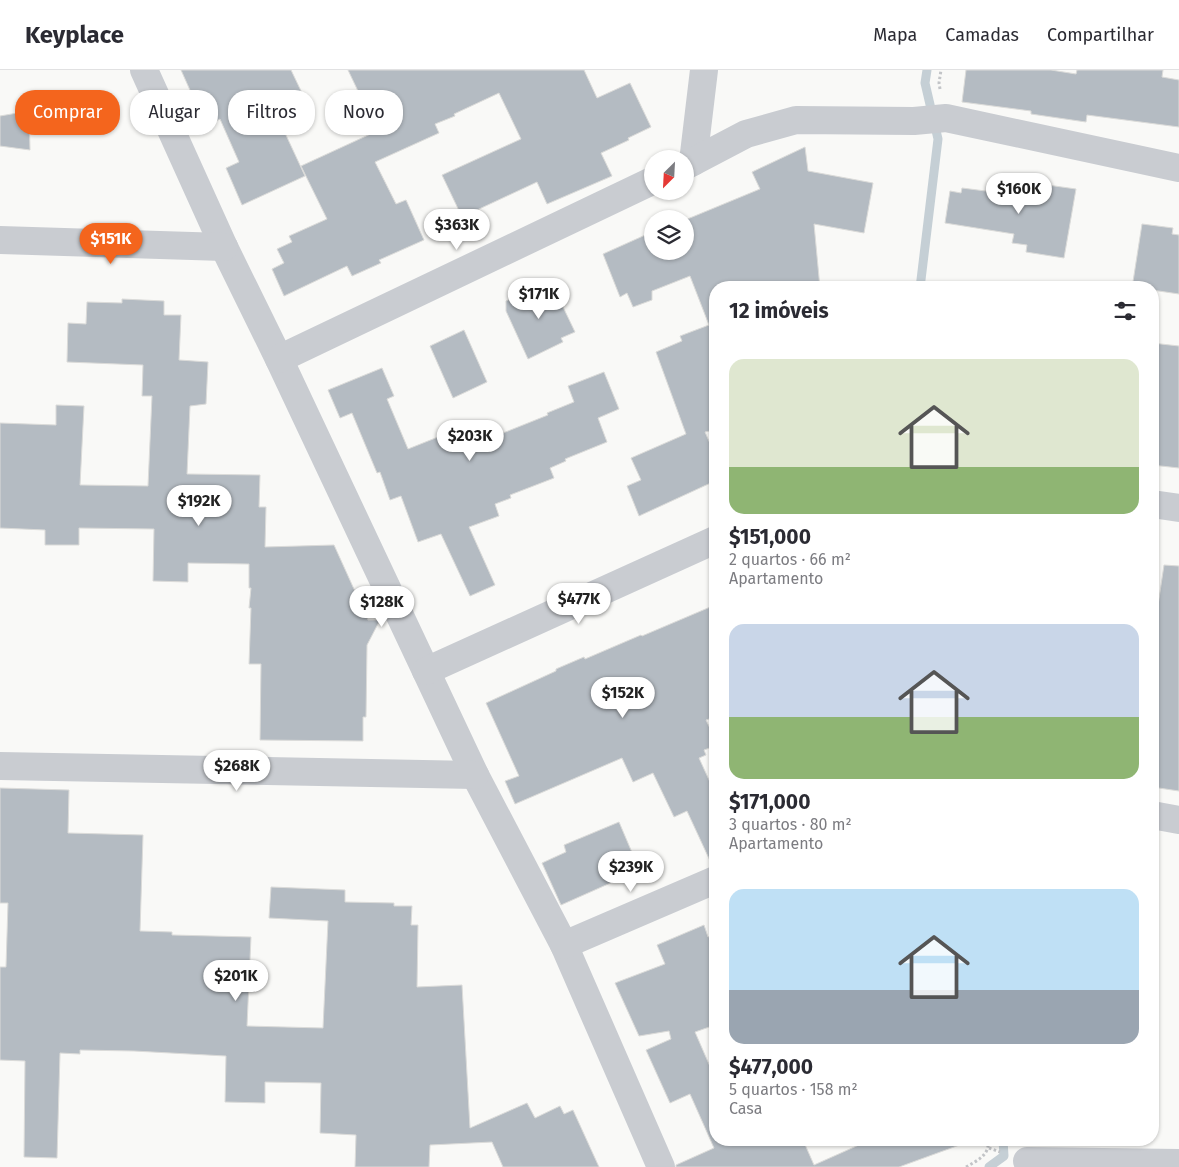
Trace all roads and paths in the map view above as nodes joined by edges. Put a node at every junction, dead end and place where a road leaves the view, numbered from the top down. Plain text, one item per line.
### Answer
1 (144, 70) edge
2 (704, 70) edge
3 (691, 150) edge
4 (694, 161) edge
5 (1179, 168) edge
6 (644, 185) edge
7 (0, 240) edge
8 (224, 248) junction
9 (279, 359) junction
10 (1159, 505) edge
11 (1179, 508) edge
12 (709, 543) edge
13 (426, 671) junction
14 (0, 766) edge
15 (475, 775) junction
16 (1159, 816) edge
17 (1179, 820) edge
18 (709, 883) edge
19 (564, 945) junction
20 (990, 1146) edge
21 (1027, 1161) dead end
22 (1179, 1163) edge
23 (661, 1167) edge
24 (966, 1167) edge

1 - 8 street
2 - 3 street
4 - 5 street
6 - 9 street
7 - 8 street
8 - 9 street
9 - 13 street
10 - 11 street
12 - 13 street
13 - 15 street
14 - 15 street
15 - 19 street
16 - 17 street
18 - 19 street
19 - 23 street
20 - 24 path
21 - 22 street

